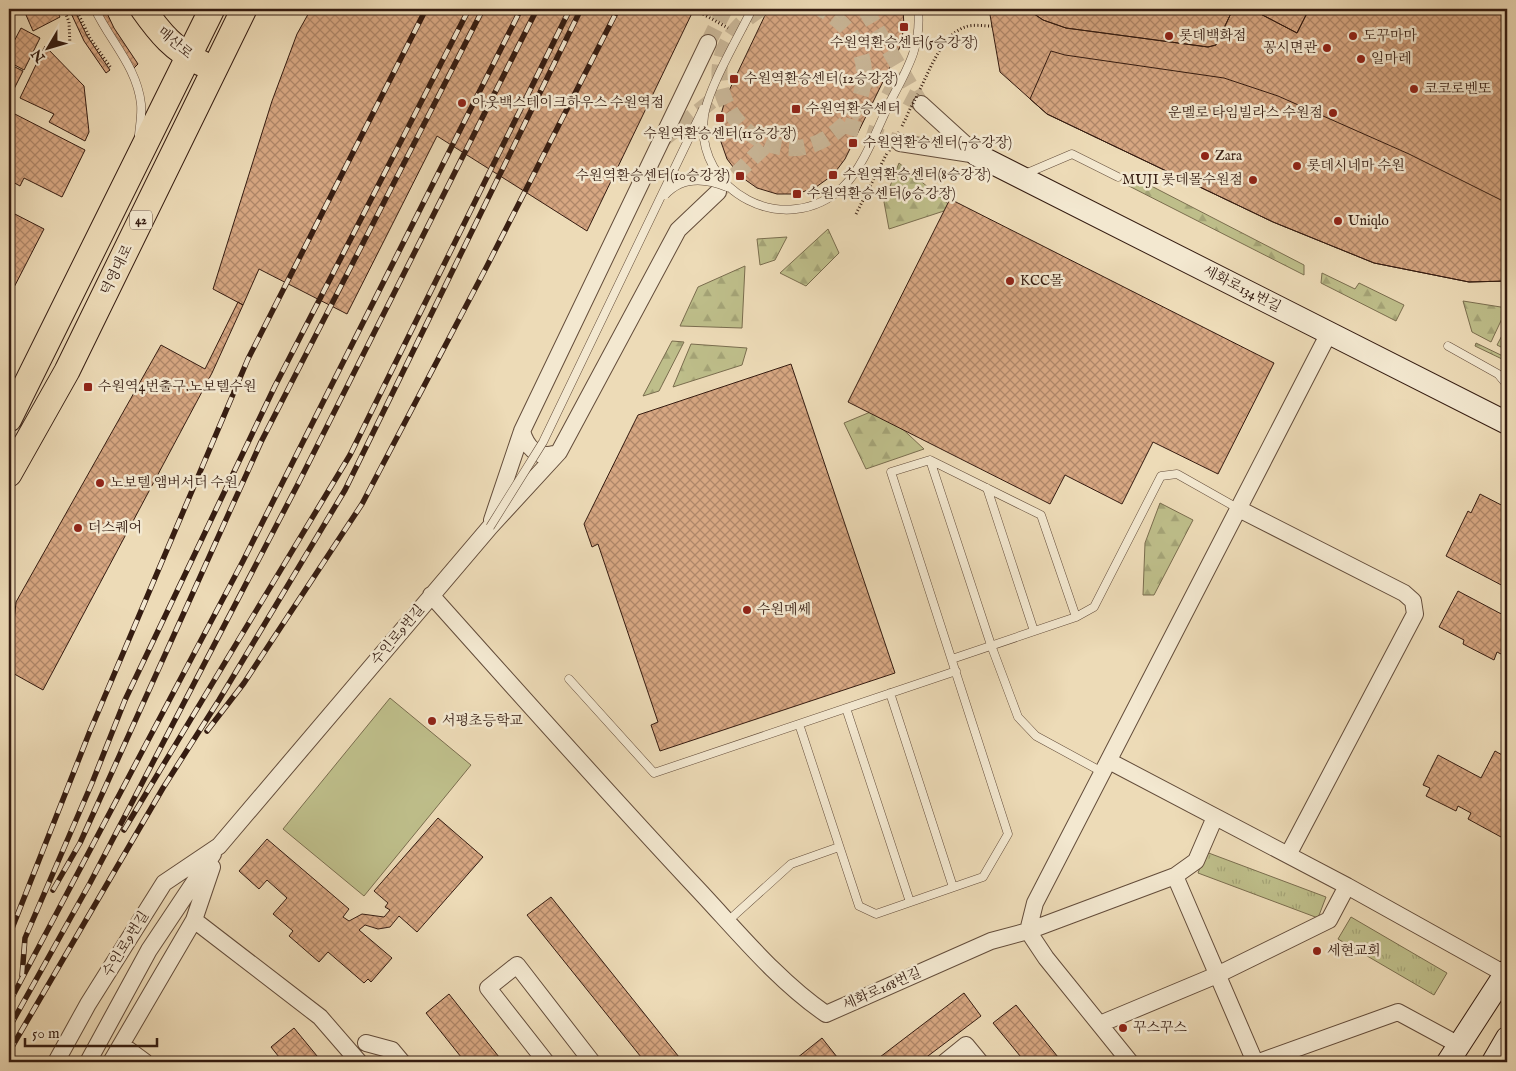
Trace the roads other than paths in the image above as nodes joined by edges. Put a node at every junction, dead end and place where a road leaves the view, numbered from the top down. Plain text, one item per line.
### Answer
1 (95, 9) edge
2 (143, 9) edge
3 (212, 9) edge
4 (244, 9) edge
5 (752, 9) edge
6 (918, 9) edge
7 (708, 43) tunnel mouth
8 (187, 56) junction
9 (215, 70) junction
10 (712, 91) junction
11 (920, 104) dead end
12 (899, 138) tunnel mouth
13 (977, 155) junction
14 (137, 163) junction
15 (1019, 176) junction
16 (1118, 177) dead end
17 (723, 190) junction
18 (660, 200) junction
19 (1329, 333) junction
20 (1448, 346) dead end
21 (1507, 385) edge
22 (18, 386) edge
23 (9, 420) edge
24 (1507, 423) edge
25 (522, 431) junction
26 (559, 452) junction
27 (930, 460) junction
28 (9, 474) edge
29 (987, 488) junction
30 (1239, 509) junction
31 (490, 527) junction
32 (431, 595) junction
33 (1076, 617) junction
34 (1034, 631) junction
35 (991, 646) junction
36 (952, 659) junction
37 (956, 671) junction
38 (569, 679) dead end
39 (890, 693) junction
40 (846, 708) junction
41 (799, 724) junction
42 (1107, 767) junction
43 (1214, 817) junction
44 (642, 829) joint
45 (219, 846) junction
46 (839, 847) junction
47 (1288, 854) junction
48 (1175, 876) junction
49 (1347, 886) junction
50 (953, 887) junction
51 (910, 902) junction
52 (194, 920) junction
53 (728, 921) junction
54 (1028, 931) junction
55 (1506, 973) edge
56 (1218, 975) junction
57 (1100, 1024) junction
58 (1507, 1038) edge
59 (366, 1043) dead end
60 (122, 1045) junction
61 (1453, 1054) edge
62 (56, 1062) edge
63 (88, 1062) edge
64 (112, 1062) edge
65 (145, 1062) edge
66 (359, 1062) edge
67 (402, 1062) edge
68 (546, 1062) edge
69 (592, 1062) edge
70 (945, 1062) edge
71 (980, 1062) edge
72 (1130, 1062) edge
73 (1255, 1062) edge
74 (1259, 1062) edge
75 (1493, 1062) edge

1 - 14 lane
2 - 8 main road, 매산로
3 - 8 main road
4 - 9 main road, 덕영대로 / 42
5 - 10 lane, bridge
6 - 17 lane, bridge
7 - 25 street
8 - 9 main road, 매산로
8 - 14 main road, 42
9 - 28 main road, 덕영대로 / 42
10 - 17 lane, bridge
10 - 18 lane, bridge
11 - 13 street
12 - 13 street
13 - 15 street, 세화로134번길
14 - 22 main road, 42
15 - 16 lane
15 - 19 street, 세화로134번길
17 - 18 lane, bridge
17 - 26 street
18 - 31 lane, bridge
19 - 24 street, 세화로134번길
19 - 30 street
20 - 21 lane
22 - 23 main road, 42
25 - 26 street
25 - 31 street
26 - 31 street
27 - 29 lane
27 - 35 lane
27 - 36 lane
29 - 33 lane
29 - 34 lane
30 - 33 lane
30 - 42 street
30 - 47 street
31 - 32 street
32 - 44 street, 수인로9번길
32 - 45 street, 수인로9번길
33 - 34 lane
34 - 35 lane
35 - 36 lane
35 - 42 lane
36 - 37 lane
37 - 39 lane
37 - 50 lane
38 - 41 lane
39 - 40 lane
39 - 50 lane
40 - 41 lane
40 - 51 lane
41 - 46 lane
42 - 43 street
42 - 54 street
43 - 47 street
43 - 48 street
44 - 53 street, 세화로168번길
45 - 52 street, 수인로9번길
45 - 62 street, 수인로9번길
45 - 63 street
46 - 51 lane
46 - 53 lane
47 - 49 street
48 - 54 street
48 - 56 street
49 - 55 street
49 - 56 street
50 - 51 lane
52 - 60 street, 수인로9번길
52 - 66 street
53 - 54 street, 세화로168번길
54 - 57 street
55 - 61 street
56 - 57 street
56 - 73 street
57 - 72 street
58 - 75 street
59 - 67 street
60 - 64 street, 수인로9번길
60 - 65 street
61 - 74 street
68 - 69 street
70 - 71 street

